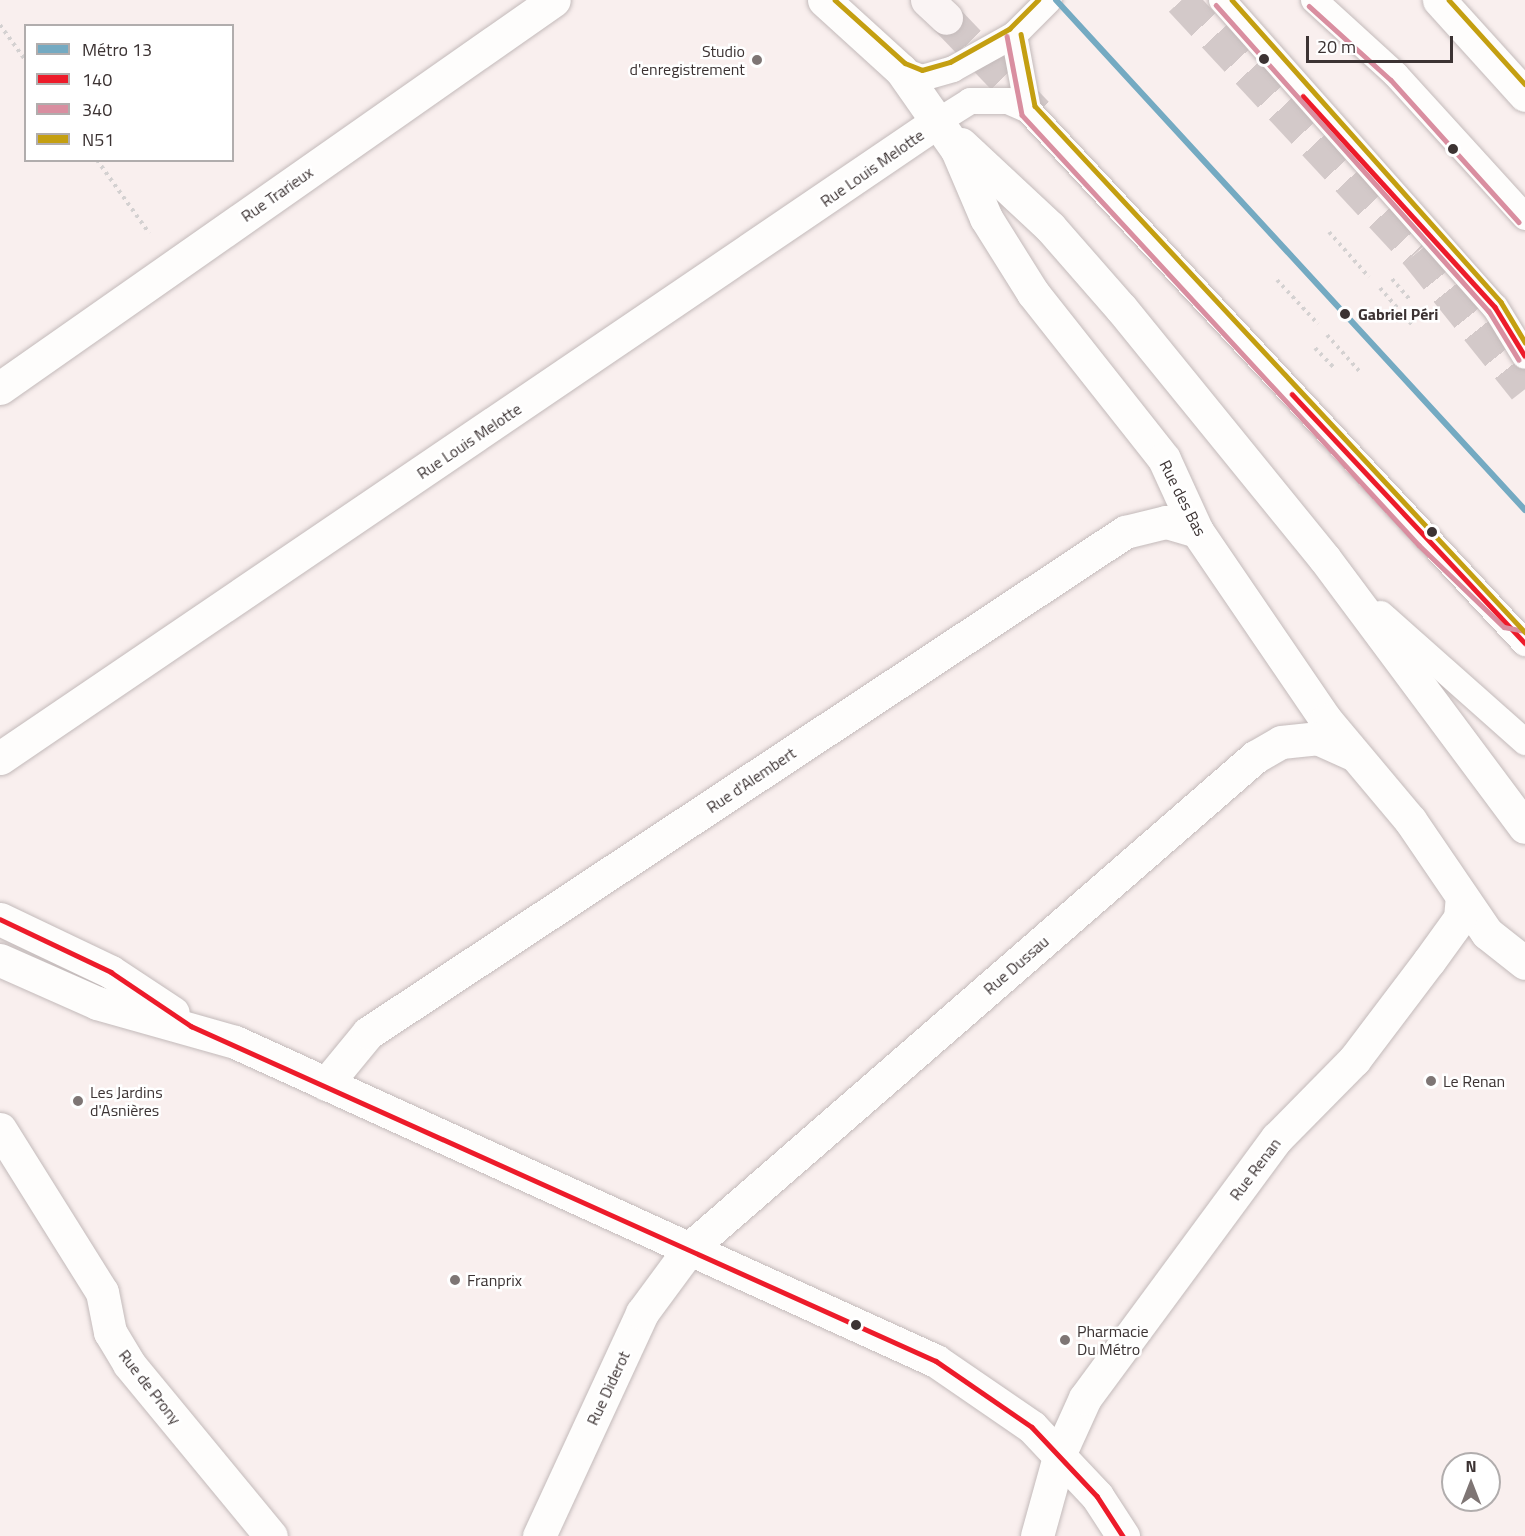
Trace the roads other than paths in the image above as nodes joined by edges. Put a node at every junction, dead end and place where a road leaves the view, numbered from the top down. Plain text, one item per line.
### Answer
1 (554, 0) edge
2 (824, 0) edge
3 (1049, 0) edge
4 (1222, 0) edge
5 (1314, 0) edge
6 (1438, 0) edge
7 (1472, 0) edge
8 (1014, 35) junction
9 (901, 70) junction
10 (1518, 86) edge
11 (1028, 110) junction
12 (938, 122) junction
13 (1525, 217) edge
14 (1525, 356) edge
15 (0, 388) edge
16 (1197, 531) junction
17 (1325, 559) junction
18 (1517, 623) edge
19 (1525, 643) edge
20 (1525, 741) edge
21 (0, 758) edge
22 (1359, 759) junction
23 (1525, 827) edge
24 (1462, 897) junction
25 (0, 919) edge
26 (0, 960) edge
27 (1525, 963) edge
28 (191, 1026) junction
29 (326, 1084) junction
30 (0, 1130) edge
31 (690, 1248) junction
32 (1060, 1453) junction
33 (271, 1536) edge
34 (539, 1536) edge
35 (1037, 1536) edge
36 (1124, 1536) edge

1 - 15 street, Rue Trarieux
2 - 9 street, Rue des Bas
3 - 8 lane
4 - 14 lane
5 - 13 lane
6 - 10 street
7 - 10 street
8 - 9 lane
8 - 11 lane
9 - 12 street, Rue des Bas
11 - 12 lane
11 - 18 lane
12 - 16 street, Rue des Bas
12 - 17 street, Rue des Bas
12 - 21 street, Rue Louis Melotte
16 - 22 street, Rue des Bas
16 - 29 street, Rue d'Alembert
17 - 20 lane
17 - 23 street, Rue des Bas
18 - 19 lane
22 - 24 street, Rue des Bas
22 - 31 street, Rue Dussau
24 - 27 street, Rue des Bas
24 - 32 street, Rue Renan
25 - 28 street
26 - 28 street
28 - 29 street
29 - 31 street
30 - 33 street, Rue de Prony
31 - 32 street
31 - 34 street, Rue Diderot
32 - 35 street, Rue Renan
32 - 36 street

